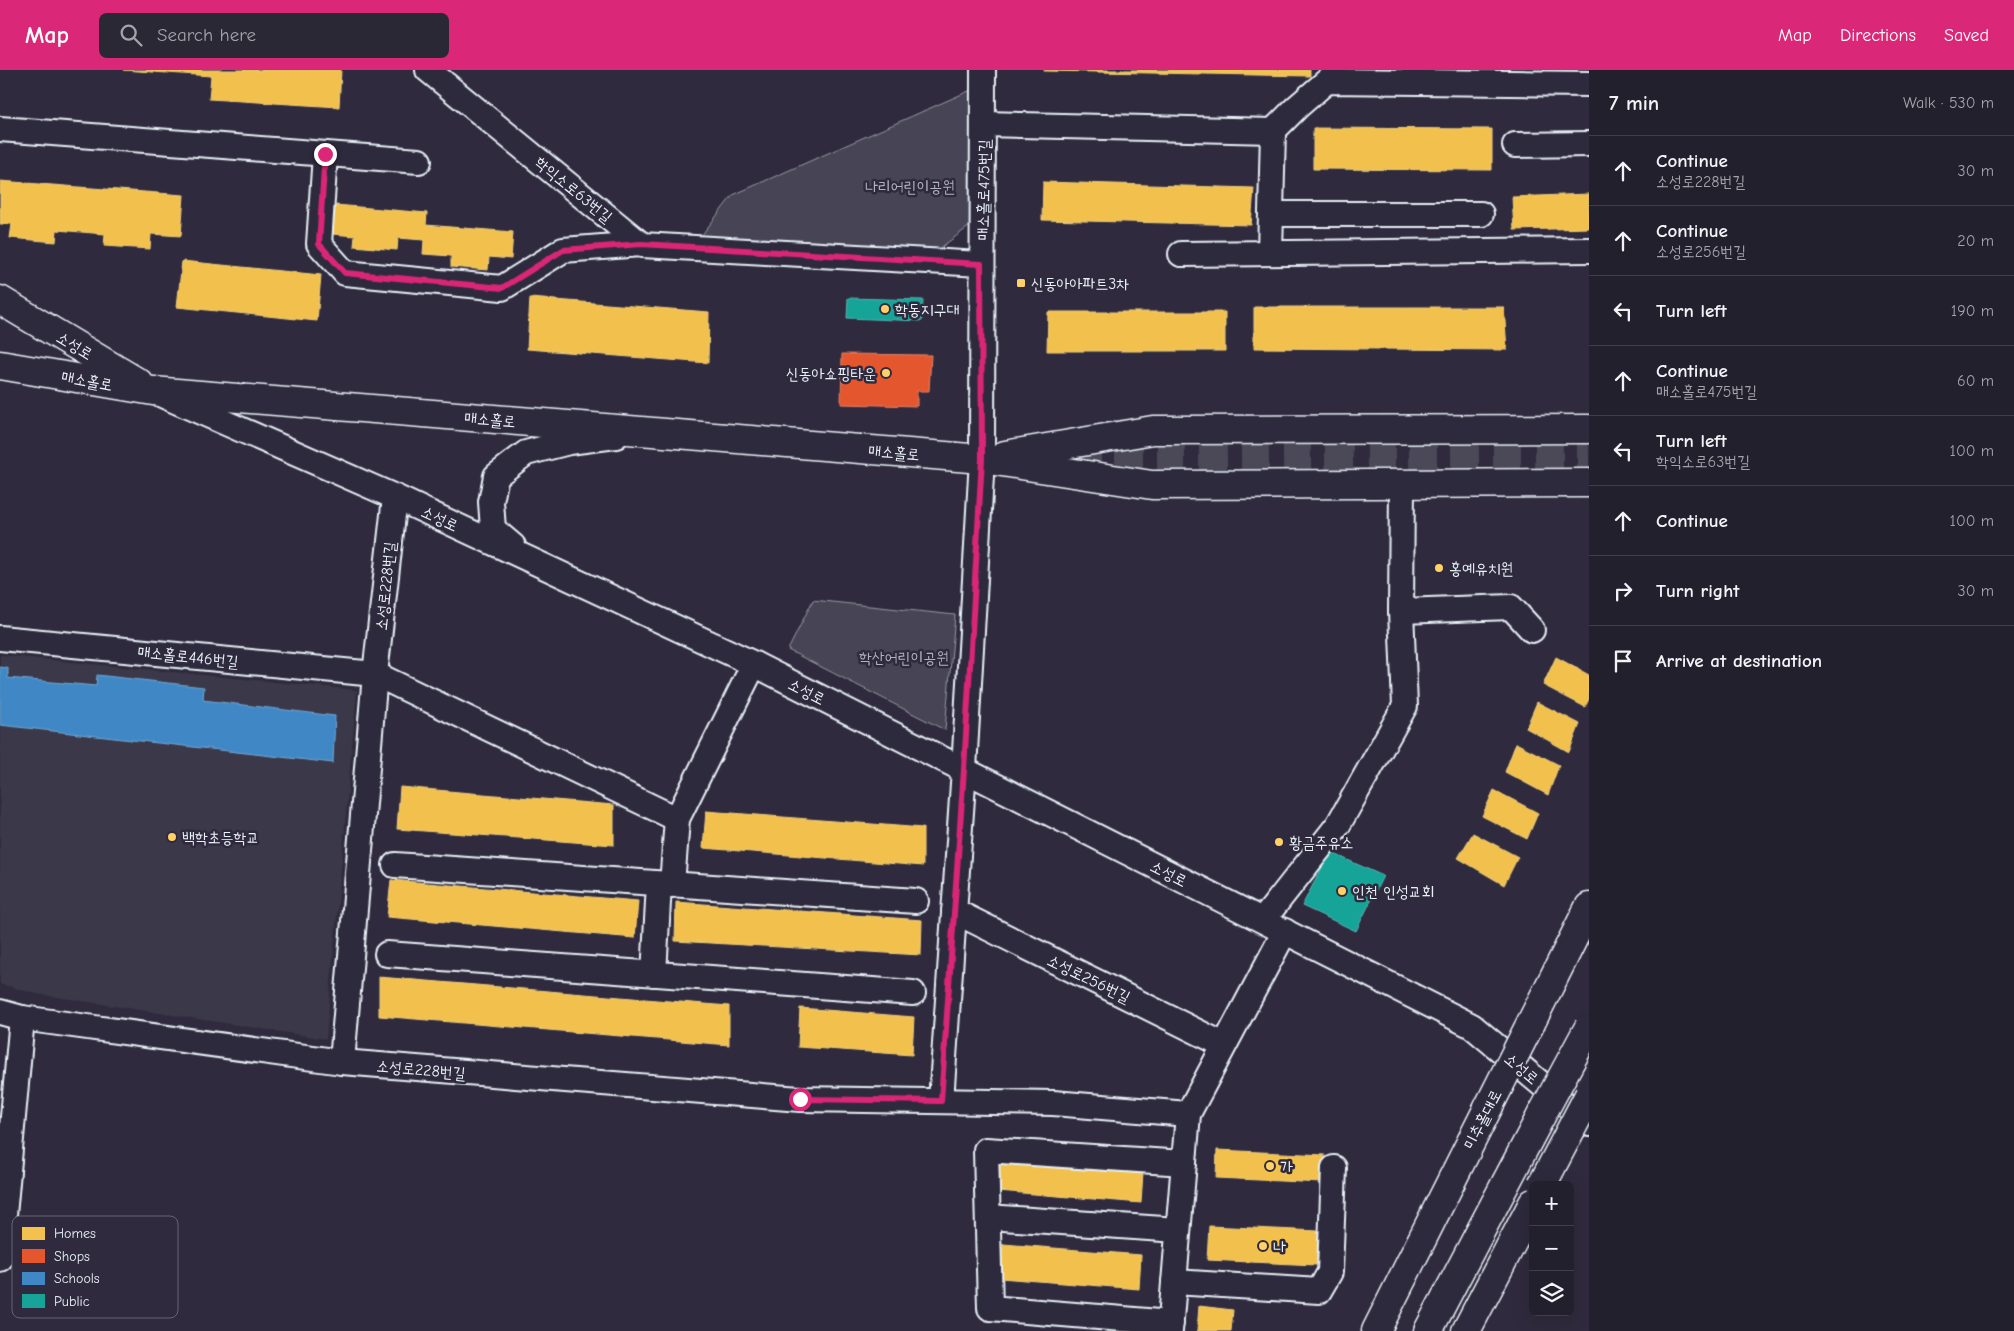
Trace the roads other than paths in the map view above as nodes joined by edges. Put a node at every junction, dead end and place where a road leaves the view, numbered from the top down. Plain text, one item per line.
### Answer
1 (428, 70) edge
2 (983, 70) edge
3 (1327, 76) edge
4 (1409, 76) edge
5 (1469, 76) edge
6 (1589, 84) edge
7 (984, 124) junction
8 (0, 129) edge
9 (1273, 131) junction
10 (1589, 144) edge
11 (1515, 145) dead end
12 (325, 154) junction
13 (419, 161) dead end
14 (1271, 214) junction
15 (1481, 214) dead end
16 (641, 244) junction
17 (1589, 250) edge
18 (1270, 253) junction
19 (1181, 254) dead end
20 (981, 264) junction
21 (0, 300) edge
22 (0, 365) edge
23 (154, 391) junction
24 (1589, 430) edge
25 (647, 432) junction
26 (982, 459) junction
27 (1402, 484) junction
28 (1588, 484) edge
29 (395, 497) junction
30 (527, 558) junction
31 (1401, 611) junction
32 (1532, 630) dead end
33 (0, 638) edge
34 (754, 664) junction
35 (375, 674) junction
36 (964, 769) junction
37 (677, 819) junction
38 (395, 866) dead end
39 (666, 884) junction
40 (916, 901) dead end
41 (1589, 907) edge
42 (954, 911) junction
43 (1263, 920) junction
44 (1285, 931) junction
45 (387, 954) dead end
46 (654, 974) junction
47 (913, 993) dead end
48 (11, 1015) edge
49 (1589, 1026) edge
50 (1224, 1045) junction
51 (342, 1062) junction
52 (1589, 1095) edge
53 (941, 1101) junction
54 (1188, 1114) junction
55 (1589, 1124) edge
56 (1184, 1163) junction
57 (1334, 1168) dead end
58 (1544, 1181) edge
59 (1529, 1211) edge
60 (988, 1217) junction
61 (1178, 1230) junction
62 (0, 1259) edge
63 (1174, 1282) junction
64 (1170, 1327) edge
65 (1376, 1331) edge
66 (1428, 1331) edge
67 (1466, 1331) edge

1 - 16 street, 학익소로63번길
2 - 7 street, 매소홀로475번길
3 - 4 street
3 - 9 street
4 - 5 street
5 - 6 street
7 - 9 street
7 - 20 street, 매소홀로475번길
8 - 12 street
9 - 14 street
10 - 11 street
12 - 13 street
12 - 16 street
14 - 15 street
14 - 18 street
16 - 20 street
17 - 18 street
18 - 19 street
20 - 26 street, 매소홀로475번길
21 - 23 main road, 소성로
22 - 23 main road, 매소홀로
23 - 25 main road, 매소홀로
23 - 29 street, 소성로
24 - 26 main road
25 - 26 main road, 매소홀로
25 - 30 street
26 - 27 main road
26 - 36 street, 매소홀로475번길
27 - 28 main road
27 - 31 street
29 - 30 street, 소성로
29 - 35 street, 소성로228번길
30 - 34 street, 소성로
31 - 32 street
31 - 43 street
33 - 35 street, 매소홀로446번길
34 - 36 street, 소성로
34 - 37 street
35 - 37 street
35 - 51 street, 소성로228번길
36 - 42 street, 매소홀로475번길
36 - 43 street, 소성로
37 - 39 street
38 - 39 street
39 - 40 street
39 - 46 street
41 - 65 main road, 미추홀대로, bridge
42 - 50 street, 소성로256번길
42 - 53 street, 매소홀로475번길
43 - 44 street, 소성로
44 - 50 street
44 - 55 street, 소성로
45 - 46 street
46 - 47 street
48 - 51 street
48 - 62 street
49 - 66 main road, bridge
50 - 54 street
51 - 53 street, 소성로228번길
52 - 58 main road, bridge
53 - 54 street
54 - 56 street
56 - 60 street
56 - 61 street
57 - 63 street
59 - 67 main road
60 - 61 street
60 - 64 street
61 - 63 street
63 - 64 street

